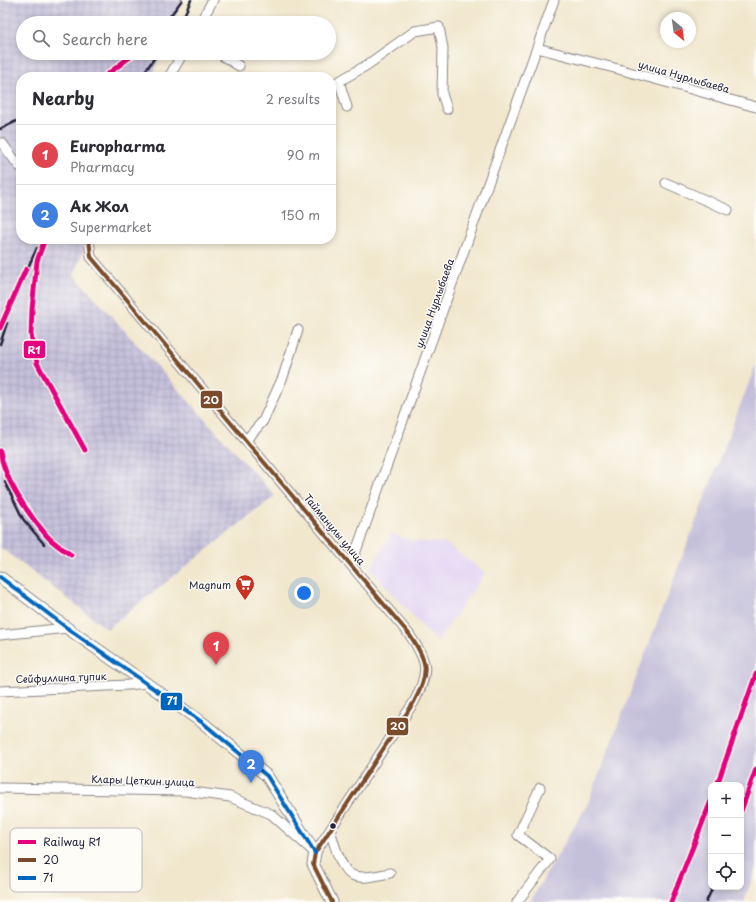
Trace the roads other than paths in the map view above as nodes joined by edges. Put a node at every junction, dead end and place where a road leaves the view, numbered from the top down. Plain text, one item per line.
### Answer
1 (213, 0) edge
2 (554, 0) edge
3 (204, 16) edge
4 (537, 48) junction
5 (179, 60) edge
6 (229, 60) edge
7 (239, 66) dead end
8 (172, 72) edge
9 (336, 83) edge
10 (336, 86) edge
11 (347, 107) dead end
12 (756, 107) edge
13 (447, 109) dead end
14 (0, 144) edge
15 (16, 162) edge
16 (666, 183) dead end
17 (728, 210) dead end
18 (89, 244) edge
19 (298, 330) dead end
20 (246, 440) junction
21 (351, 565) junction
22 (0, 577) edge
23 (67, 628) junction
24 (0, 635) edge
25 (147, 683) junction
26 (0, 691) edge
27 (0, 788) edge
28 (540, 788) dead end
29 (330, 830) junction
30 (314, 859) junction
31 (390, 873) dead end
32 (332, 902) edge
33 (517, 902) edge

1 - 3 street
2 - 4 street, улица Нурлыбаева
4 - 12 street, улица Нурлыбаева
4 - 21 street, улица Нурлыбаева
5 - 8 street
6 - 7 street
9 - 13 street
10 - 11 street
14 - 15 street
16 - 17 street
18 - 20 street, Тайманулы улица
19 - 20 street
20 - 21 street, Тайманулы улица
21 - 29 street, Тайманулы улица
22 - 23 main road
23 - 24 street
23 - 25 main road
25 - 26 street, Сейфуллина тупик
25 - 30 main road
27 - 30 street, Клары Цеткин улица
28 - 33 street
29 - 30 street, Тайманулы улица
29 - 31 street
30 - 32 main road

